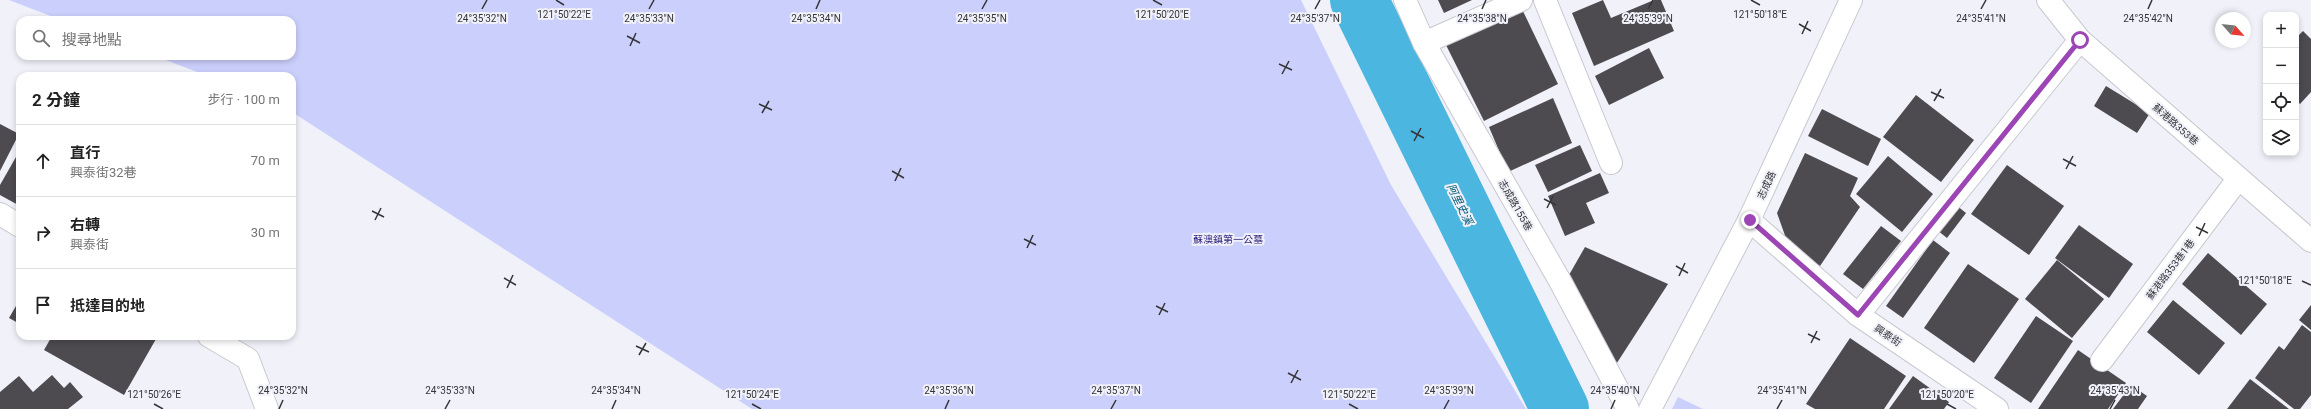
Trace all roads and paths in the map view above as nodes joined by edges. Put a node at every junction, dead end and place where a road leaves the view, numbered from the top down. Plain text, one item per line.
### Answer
1 (1405, 0) edge
2 (1521, 0) edge
3 (1545, 0) edge
4 (1851, 0) edge
5 (2048, 0) edge
6 (2080, 40) junction
7 (1424, 42) junction
8 (1611, 163) dead end
9 (2238, 179) junction
10 (0, 214) edge
11 (1750, 220) junction
12 (16, 224) edge
13 (2311, 241) edge
14 (1858, 315) junction
15 (216, 340) edge
16 (2102, 360) dead end
17 (267, 409) edge
18 (1628, 409) edge
19 (1650, 409) edge
20 (1997, 409) edge

1 - 7 street, 志成路155巷
2 - 7 street
3 - 8 street
4 - 11 street, 志成路
5 - 6 street, 蘇港路353巷
6 - 9 street, 蘇港路353巷
6 - 14 street
7 - 18 street, 志成路155巷
9 - 13 street, 蘇港路353巷
9 - 16 street, 蘇港路353巷1巷
10 - 12 street
11 - 14 street, 興泰街
11 - 19 street, 志成路
14 - 20 street, 興泰街
15 - 17 street

